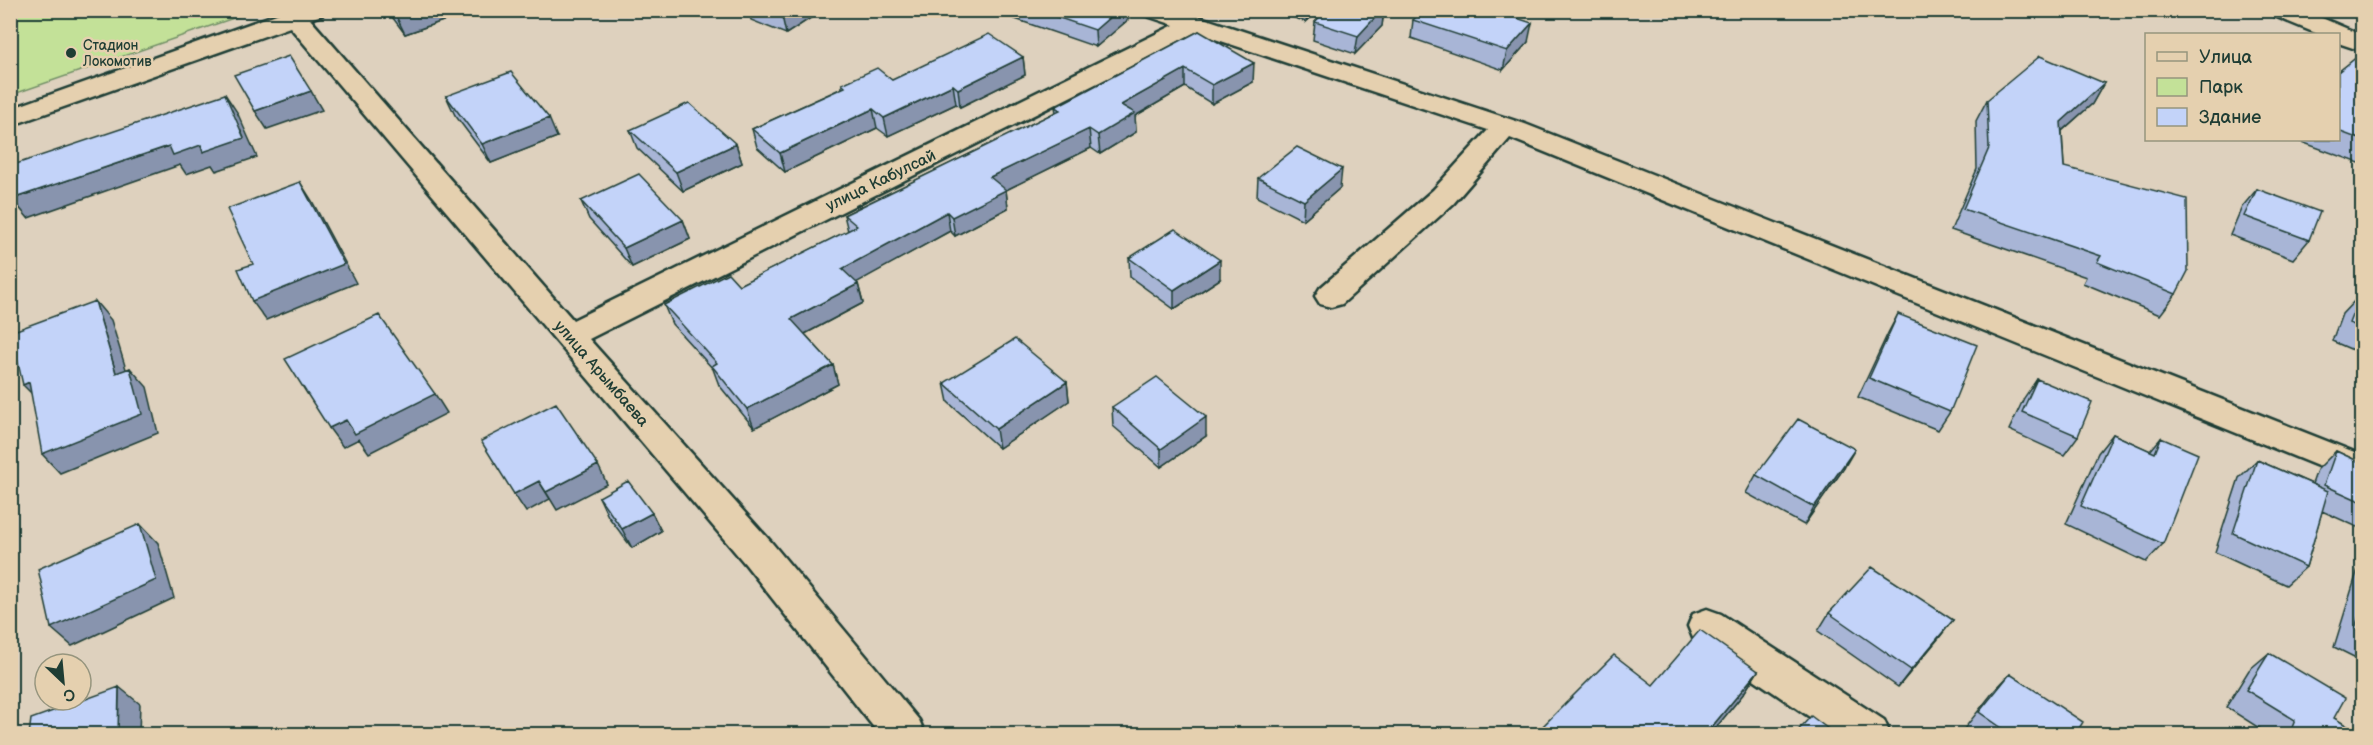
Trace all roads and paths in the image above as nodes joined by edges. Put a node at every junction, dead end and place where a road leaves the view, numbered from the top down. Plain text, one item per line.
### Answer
1 (1153, 10) edge
2 (2281, 10) edge
3 (304, 14) edge
4 (2334, 21) edge
5 (1194, 25) junction
6 (2362, 44) edge
7 (10, 118) edge
8 (1510, 129) junction
9 (1331, 296) dead end
10 (568, 336) junction
11 (2362, 470) edge
12 (1707, 626) dead end
13 (904, 735) edge
14 (1869, 735) edge

1 - 5 street
2 - 4 street
3 - 7 street
3 - 10 street, улица Арымбаева
4 - 6 street
5 - 8 street
5 - 10 street, улица Кабулсай
8 - 9 street
8 - 11 street
10 - 13 street, улица Арымбаева
12 - 14 street

